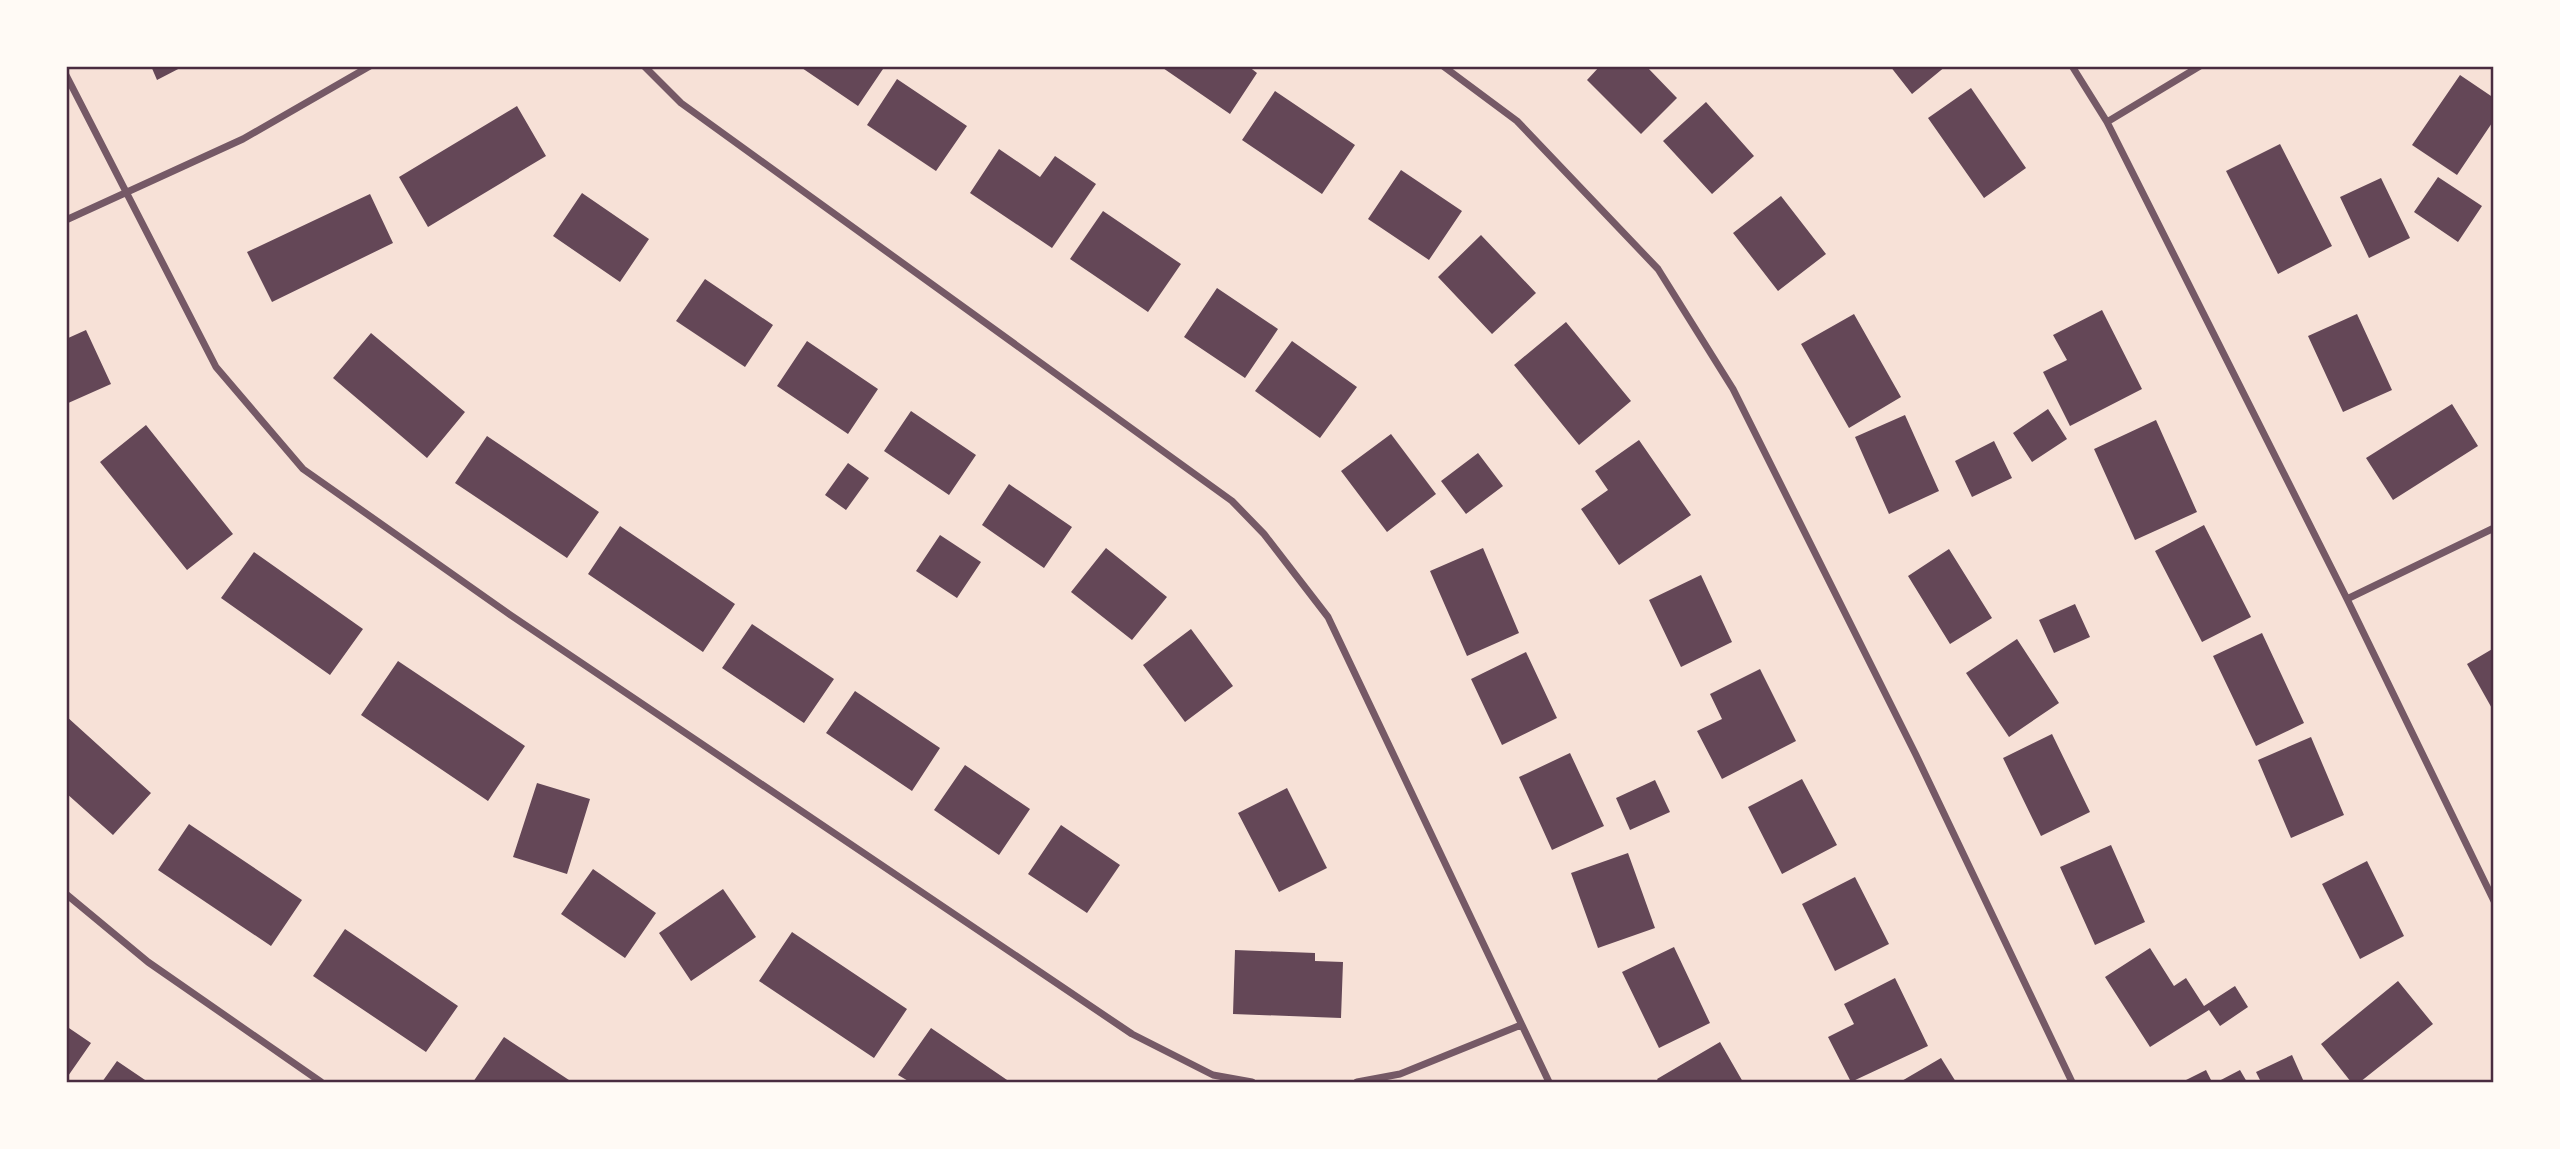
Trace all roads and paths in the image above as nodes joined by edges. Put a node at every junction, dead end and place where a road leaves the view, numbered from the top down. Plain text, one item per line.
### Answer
1 (370, 66) edge
2 (644, 66) edge
3 (1443, 66) edge
4 (2072, 66) edge
5 (2200, 66) edge
6 (66, 75) edge
7 (2107, 122) junction
8 (125, 193) junction
9 (66, 220) edge
10 (2494, 528) edge
11 (2347, 599) junction
12 (66, 894) edge
13 (2494, 901) edge
14 (1521, 1025) junction
15 (320, 1083) edge
16 (1252, 1083) edge
17 (1357, 1083) edge
18 (1549, 1083) edge
19 (2072, 1083) edge

1 - 8 street
2 - 14 street
3 - 19 street
4 - 7 street
5 - 7 street
6 - 8 street
7 - 11 street
8 - 9 street
8 - 16 street
10 - 11 street
11 - 13 street
12 - 15 street
14 - 17 street
14 - 18 street

